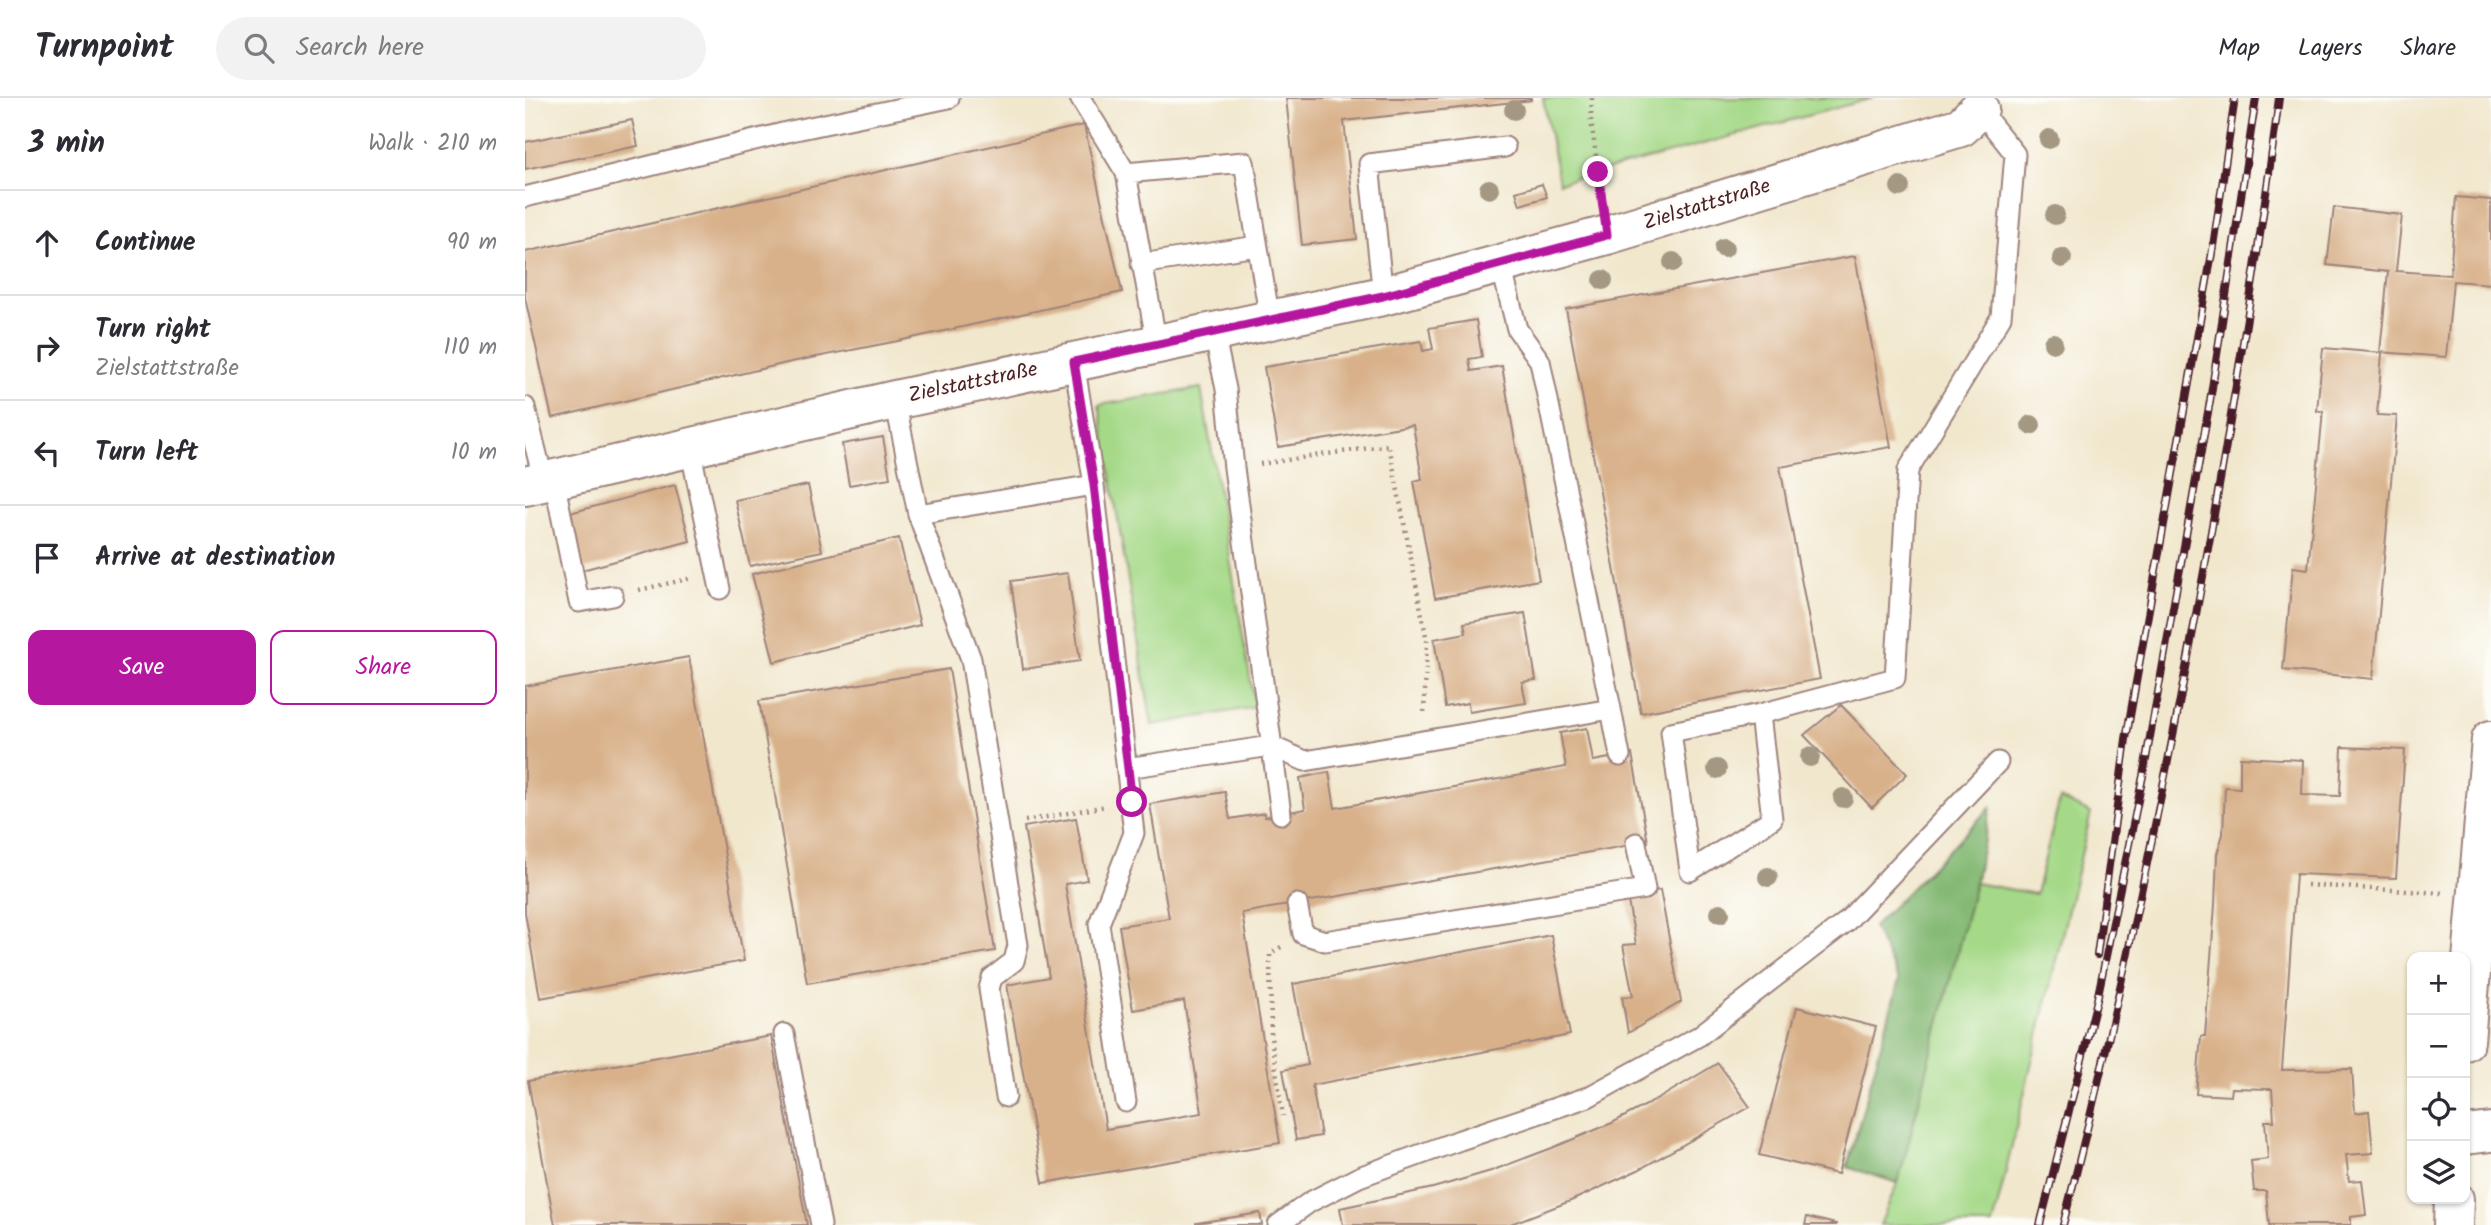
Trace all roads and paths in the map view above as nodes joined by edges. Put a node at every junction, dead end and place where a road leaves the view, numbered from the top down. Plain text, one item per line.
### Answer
1 (949, 98) edge
2 (1080, 98) edge
3 (1592, 98) edge
4 (1983, 104) edge
5 (1505, 147) dead end
6 (1126, 173) junction
7 (525, 197) edge
8 (1607, 235) junction
9 (1257, 246) junction
10 (1141, 264) junction
11 (1501, 265) junction
12 (1383, 296) junction
13 (1270, 321) junction
14 (1215, 333) junction
15 (1157, 345) junction
16 (1074, 362) junction
17 (895, 400) junction
18 (525, 407) edge
19 (690, 448) junction
20 (1234, 468) junction
21 (541, 483) edge
22 (1094, 485) junction
23 (918, 514) junction
24 (719, 580) joint
25 (613, 596) joint
26 (1611, 709) junction
27 (1760, 714) junction
28 (1424, 717) dead end
29 (2491, 740) edge
30 (1271, 746) junction
31 (1620, 756) dead end
32 (1998, 762) dead end
33 (1127, 768) junction
34 (1132, 802) junction
35 (1281, 814) dead end
36 (997, 826) junction
37 (1636, 844) dead end
38 (2307, 885) dead end
39 (2477, 895) junction
40 (1297, 904) dead end
41 (1303, 934) junction
42 (2467, 1015) edge
43 (784, 1034) dead end
44 (1006, 1097) dead end
45 (1126, 1101) dead end
46 (1283, 1116) dead end
47 (2491, 1132) edge
48 (2470, 1134) edge
49 (2454, 1204) edge
50 (821, 1225) edge
51 (1278, 1225) edge
52 (2453, 1225) edge

1 - 7 lane
2 - 6 lane
3 - 8 path
4 - 8 street, Zielstattstraße
4 - 27 lane
5 - 12 lane
6 - 9 lane
6 - 10 lane
8 - 11 street, Zielstattstraße
9 - 10 lane
9 - 13 lane
10 - 15 lane
11 - 12 street, Zielstattstraße
11 - 26 lane
12 - 13 street, Zielstattstraße
13 - 14 street, Zielstattstraße
14 - 15 street, Zielstattstraße
14 - 20 lane
15 - 16 street, Zielstattstraße
16 - 17 street, Zielstattstraße
16 - 22 lane
17 - 19 street, Zielstattstraße
17 - 23 lane
18 - 21 lane
19 - 21 street, Zielstattstraße
19 - 24 lane
20 - 28 path
20 - 30 lane
21 - 25 lane
22 - 23 lane
22 - 33 lane
23 - 36 lane
24 - 25 path
26 - 30 lane
26 - 31 lane
27 - 27 lane
29 - 39 street
30 - 33 lane
30 - 35 lane
32 - 51 lane
33 - 34 lane
34 - 36 path
34 - 45 lane
36 - 44 lane
37 - 41 lane
38 - 39 path
39 - 42 street
40 - 41 lane
41 - 46 path
43 - 50 lane
47 - 48 street
49 - 52 street

